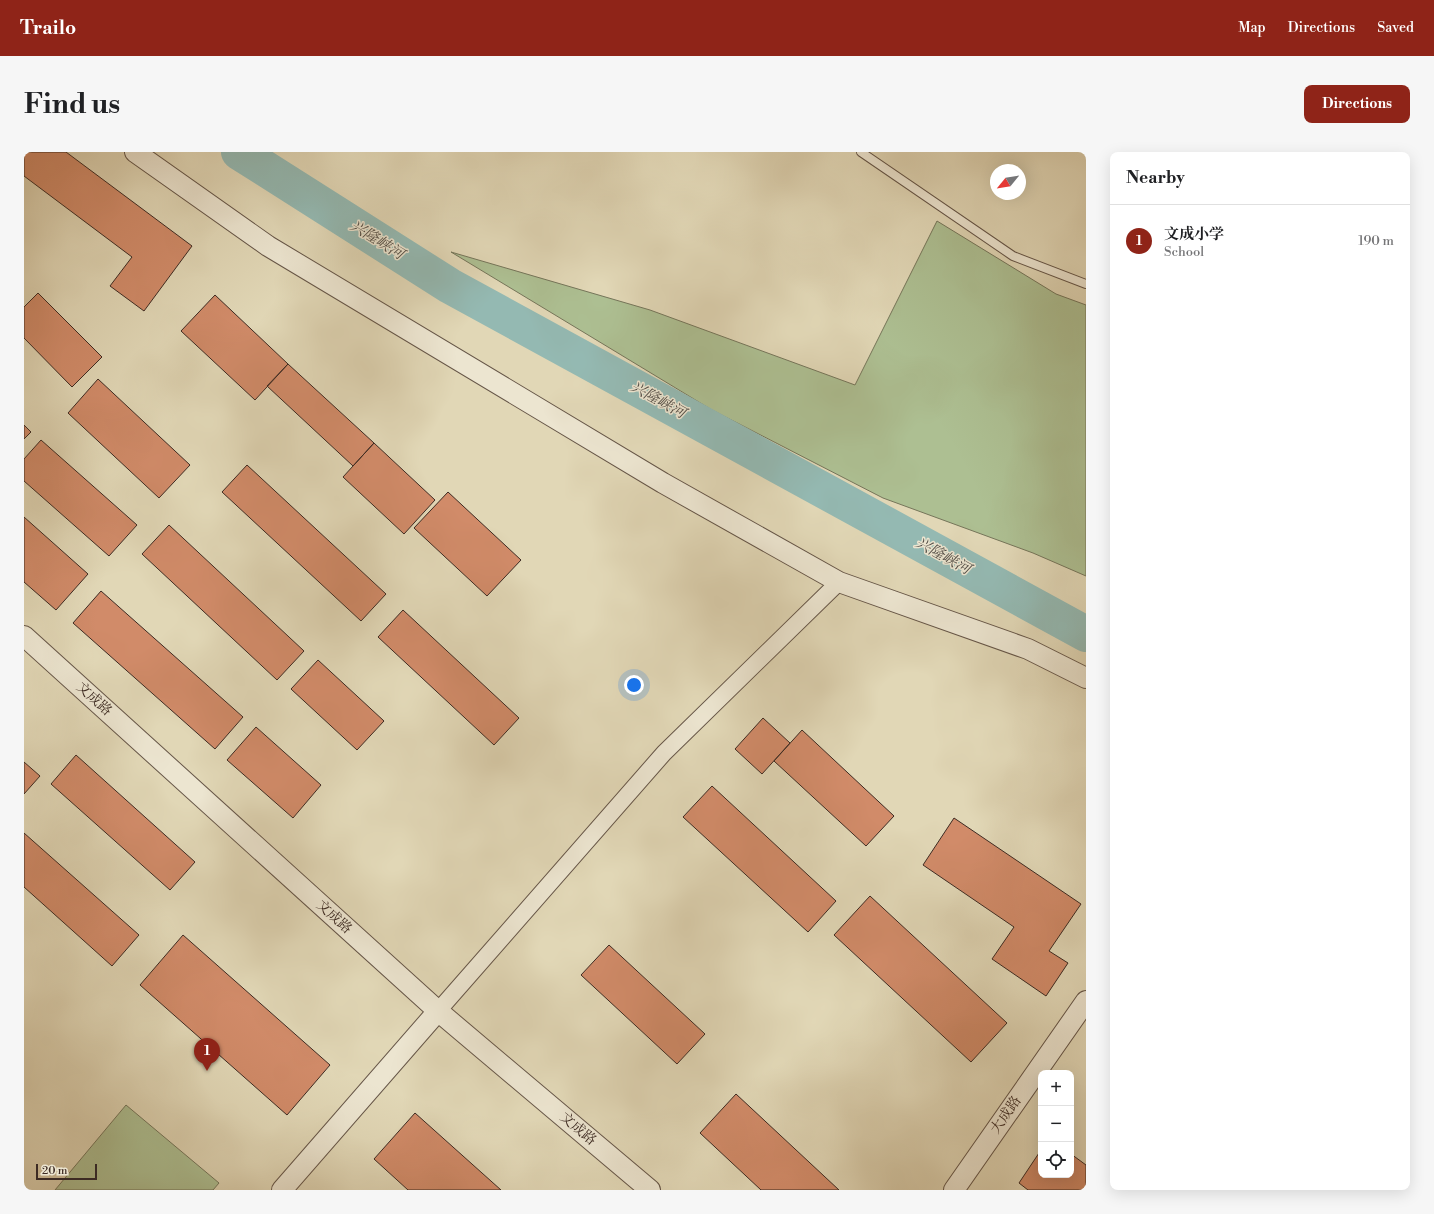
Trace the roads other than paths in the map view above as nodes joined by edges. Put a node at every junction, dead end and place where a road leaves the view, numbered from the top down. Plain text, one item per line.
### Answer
1 (135, 152) edge
2 (861, 152) edge
3 (1086, 284) edge
4 (839, 582) junction
5 (24, 636) edge
6 (1086, 678) edge
7 (1086, 1001) edge
8 (438, 1011) junction
9 (282, 1190) edge
10 (650, 1190) edge
11 (954, 1190) edge

1 - 4 street
2 - 3 lane
4 - 6 street
4 - 8 street
5 - 8 street, 文成路
7 - 11 street, 大成路
8 - 9 street
8 - 10 street, 文成路

